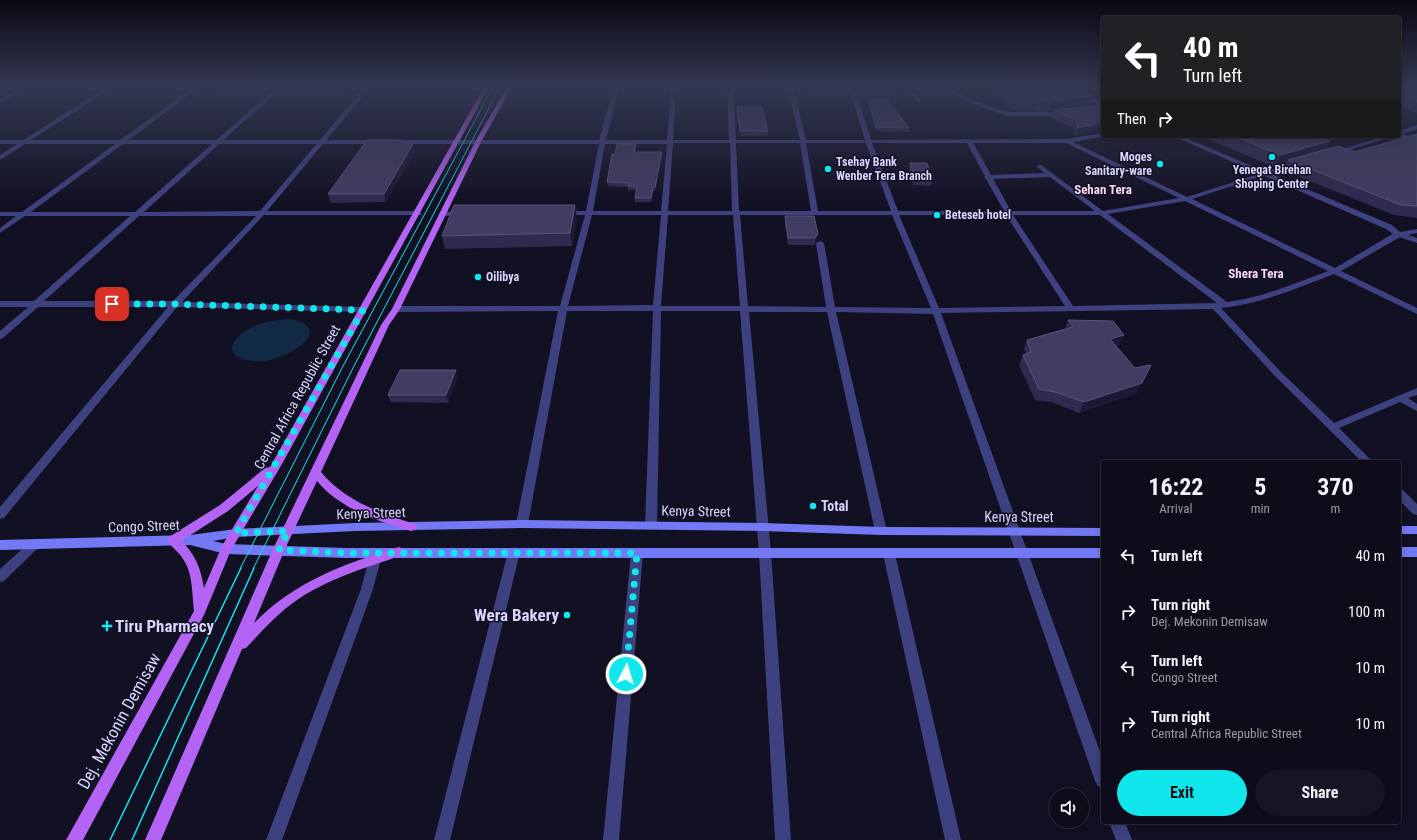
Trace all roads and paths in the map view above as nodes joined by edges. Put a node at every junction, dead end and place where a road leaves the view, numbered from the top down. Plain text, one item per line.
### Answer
1 (50, 126) edge
2 (144, 126) edge
3 (235, 126) edge
4 (336, 126) edge
5 (465, 126) edge
6 (487, 126) edge
7 (606, 126) edge
8 (672, 126) edge
9 (731, 126) edge
10 (799, 126) edge
11 (864, 126) edge
12 (1417, 127) edge
13 (1401, 133) edge
14 (1101, 135) edge
15 (1401, 135) edge
16 (1181, 138) edge
17 (1384, 138) edge
18 (671, 141) junction
19 (732, 141) junction
20 (868, 141) junction
21 (969, 141) junction
22 (1067, 141) junction
23 (1417, 141) edge
24 (0, 142) edge
25 (26, 142) junction
26 (123, 142) junction
27 (217, 142) junction
28 (323, 142) junction
29 (456, 142) junction
30 (478, 142) junction
31 (602, 142) junction
32 (803, 142) junction
33 (1323, 156) edge
34 (0, 158) edge
35 (1308, 160) edge
36 (1039, 166) dead end
37 (1264, 173) junction
38 (1053, 175) junction
39 (987, 177) junction
40 (1186, 199) junction
41 (665, 212) junction
42 (418, 213) junction
43 (473, 213) edge
44 (558, 213) edge
45 (589, 213) junction
46 (736, 213) junction
47 (815, 213) junction
48 (895, 213) junction
49 (1103, 213) junction
50 (0, 214) edge
51 (24, 214) junction
52 (135, 214) junction
53 (261, 214) junction
54 (442, 214) junction
55 (1009, 214) junction
56 (0, 231) edge
57 (1417, 231) edge
58 (1399, 234) junction
59 (1417, 241) edge
60 (820, 243) dead end
61 (1335, 271) junction
62 (0, 304) edge
63 (33, 304) junction
64 (175, 304) junction
65 (1220, 306) junction
66 (657, 308) junction
67 (1070, 308) junction
68 (396, 309) junction
69 (563, 309) junction
70 (363, 310) junction
71 (743, 310) junction
72 (1416, 310) edge
73 (831, 311) junction
74 (936, 311) junction
75 (0, 336) edge
76 (1417, 391) edge
77 (1400, 398) junction
78 (1417, 408) edge
79 (1333, 427) junction
80 (1366, 460) edge
81 (277, 464) junction
82 (315, 472) junction
83 (1401, 495) edge
84 (1417, 511) edge
85 (0, 515) edge
86 (522, 524) junction
87 (651, 525) junction
88 (411, 527) junction
89 (763, 527) junction
90 (1401, 530) edge
91 (1417, 530) edge
92 (288, 531) junction
93 (881, 531) junction
94 (1015, 532) junction
95 (1101, 532) edge
96 (236, 533) junction
97 (173, 540) junction
98 (190, 540) junction
99 (35, 544) junction
100 (0, 545) edge
101 (226, 549) junction
102 (279, 550) junction
103 (399, 552) junction
104 (514, 552) junction
105 (1401, 552) edge
106 (1417, 552) edge
107 (637, 553) junction
108 (765, 553) junction
109 (889, 554) junction
110 (1024, 554) junction
111 (1101, 554) edge
112 (375, 559) junction
113 (0, 577) edge
114 (200, 611) junction
115 (237, 648) junction
116 (1101, 775) edge
117 (1118, 824) edge
118 (74, 840) edge
119 (153, 840) edge
120 (274, 840) edge
121 (442, 840) edge
122 (611, 840) edge
123 (783, 840) edge
124 (953, 840) edge
125 (1124, 840) edge

1 - 25 street
2 - 26 street
3 - 27 street
4 - 28 street
5 - 29 main road, Central Africa Republic Street
6 - 30 main road
7 - 31 street
8 - 18 street
9 - 19 street
10 - 32 street
11 - 20 street
12 - 13 street
14 - 22 street
15 - 23 street
16 - 37 street
17 - 33 street
18 - 19 street
18 - 31 street
18 - 41 street
19 - 32 street
19 - 46 street
20 - 21 street
20 - 32 street
20 - 48 street
21 - 22 street
21 - 39 street
22 - 40 street
24 - 25 street
25 - 26 street
25 - 34 street
26 - 27 street
26 - 51 street
27 - 28 street
27 - 52 street
28 - 29 street
28 - 53 street
29 - 30 street
29 - 42 main road, Central Africa Republic Street
30 - 31 street
30 - 54 main road
31 - 45 street
32 - 47 street
35 - 37 street
36 - 38 street
37 - 40 street
37 - 58 street
38 - 39 street
38 - 49 street
39 - 55 street
40 - 49 street
40 - 61 street
41 - 45 street
41 - 46 street
41 - 66 street
42 - 53 street
42 - 70 main road, Central Africa Republic Street
43 - 54 street
44 - 45 street
45 - 69 street
46 - 47 street
46 - 71 street
47 - 48 street
48 - 55 street
48 - 74 street
49 - 55 street
49 - 65 street
50 - 51 street
51 - 52 street
51 - 56 street
52 - 53 street
52 - 63 street
53 - 64 street
54 - 68 main road
55 - 67 street
57 - 58 street
58 - 59 street
58 - 61 street
60 - 73 street
61 - 65 street
61 - 72 street
62 - 63 street
63 - 64 street
63 - 75 street
64 - 70 street
64 - 85 street
65 - 67 street
65 - 79 street
66 - 69 street
66 - 71 street
66 - 87 street
67 - 74 street
68 - 69 street
68 - 82 main road
69 - 86 street
70 - 81 main road, Central Africa Republic Street
71 - 73 street
71 - 89 street
73 - 74 street
73 - 93 street
74 - 94 street
76 - 77 street
77 - 78 street
77 - 79 street
79 - 80 street
81 - 96 main road, Central Africa Republic Street
81 - 97 main road
82 - 88 main road
82 - 92 main road
83 - 84 street
86 - 87 main road, Kenya Street
86 - 88 main road, Kenya Street
87 - 89 main road, Kenya Street
88 - 92 main road, Kenya Street
89 - 93 main road, Kenya Street
89 - 108 street
90 - 91 main road
92 - 96 main road, Congo Street
92 - 102 main road
93 - 94 main road, Kenya Street
94 - 95 main road, Kenya Street
94 - 110 street
96 - 98 main road, Congo Street
96 - 101 main road, Dej. Mekonin Demisaw
97 - 98 main road, Congo Street
97 - 99 main road, Congo Street
97 - 114 main road
98 - 101 main road
99 - 100 main road, Congo Street
99 - 113 street
101 - 102 main road
101 - 114 main road, Dej. Mekonin Demisaw
102 - 103 main road
102 - 115 main road
103 - 104 main road
103 - 112 main road
104 - 107 main road
104 - 121 street
105 - 106 main road
107 - 108 main road
107 - 122 street
108 - 109 main road
108 - 123 street
109 - 110 main road
109 - 124 street
110 - 111 main road
110 - 116 street
112 - 115 main road
112 - 120 street
114 - 118 main road, Dej. Mekonin Demisaw
115 - 119 main road
117 - 125 street

